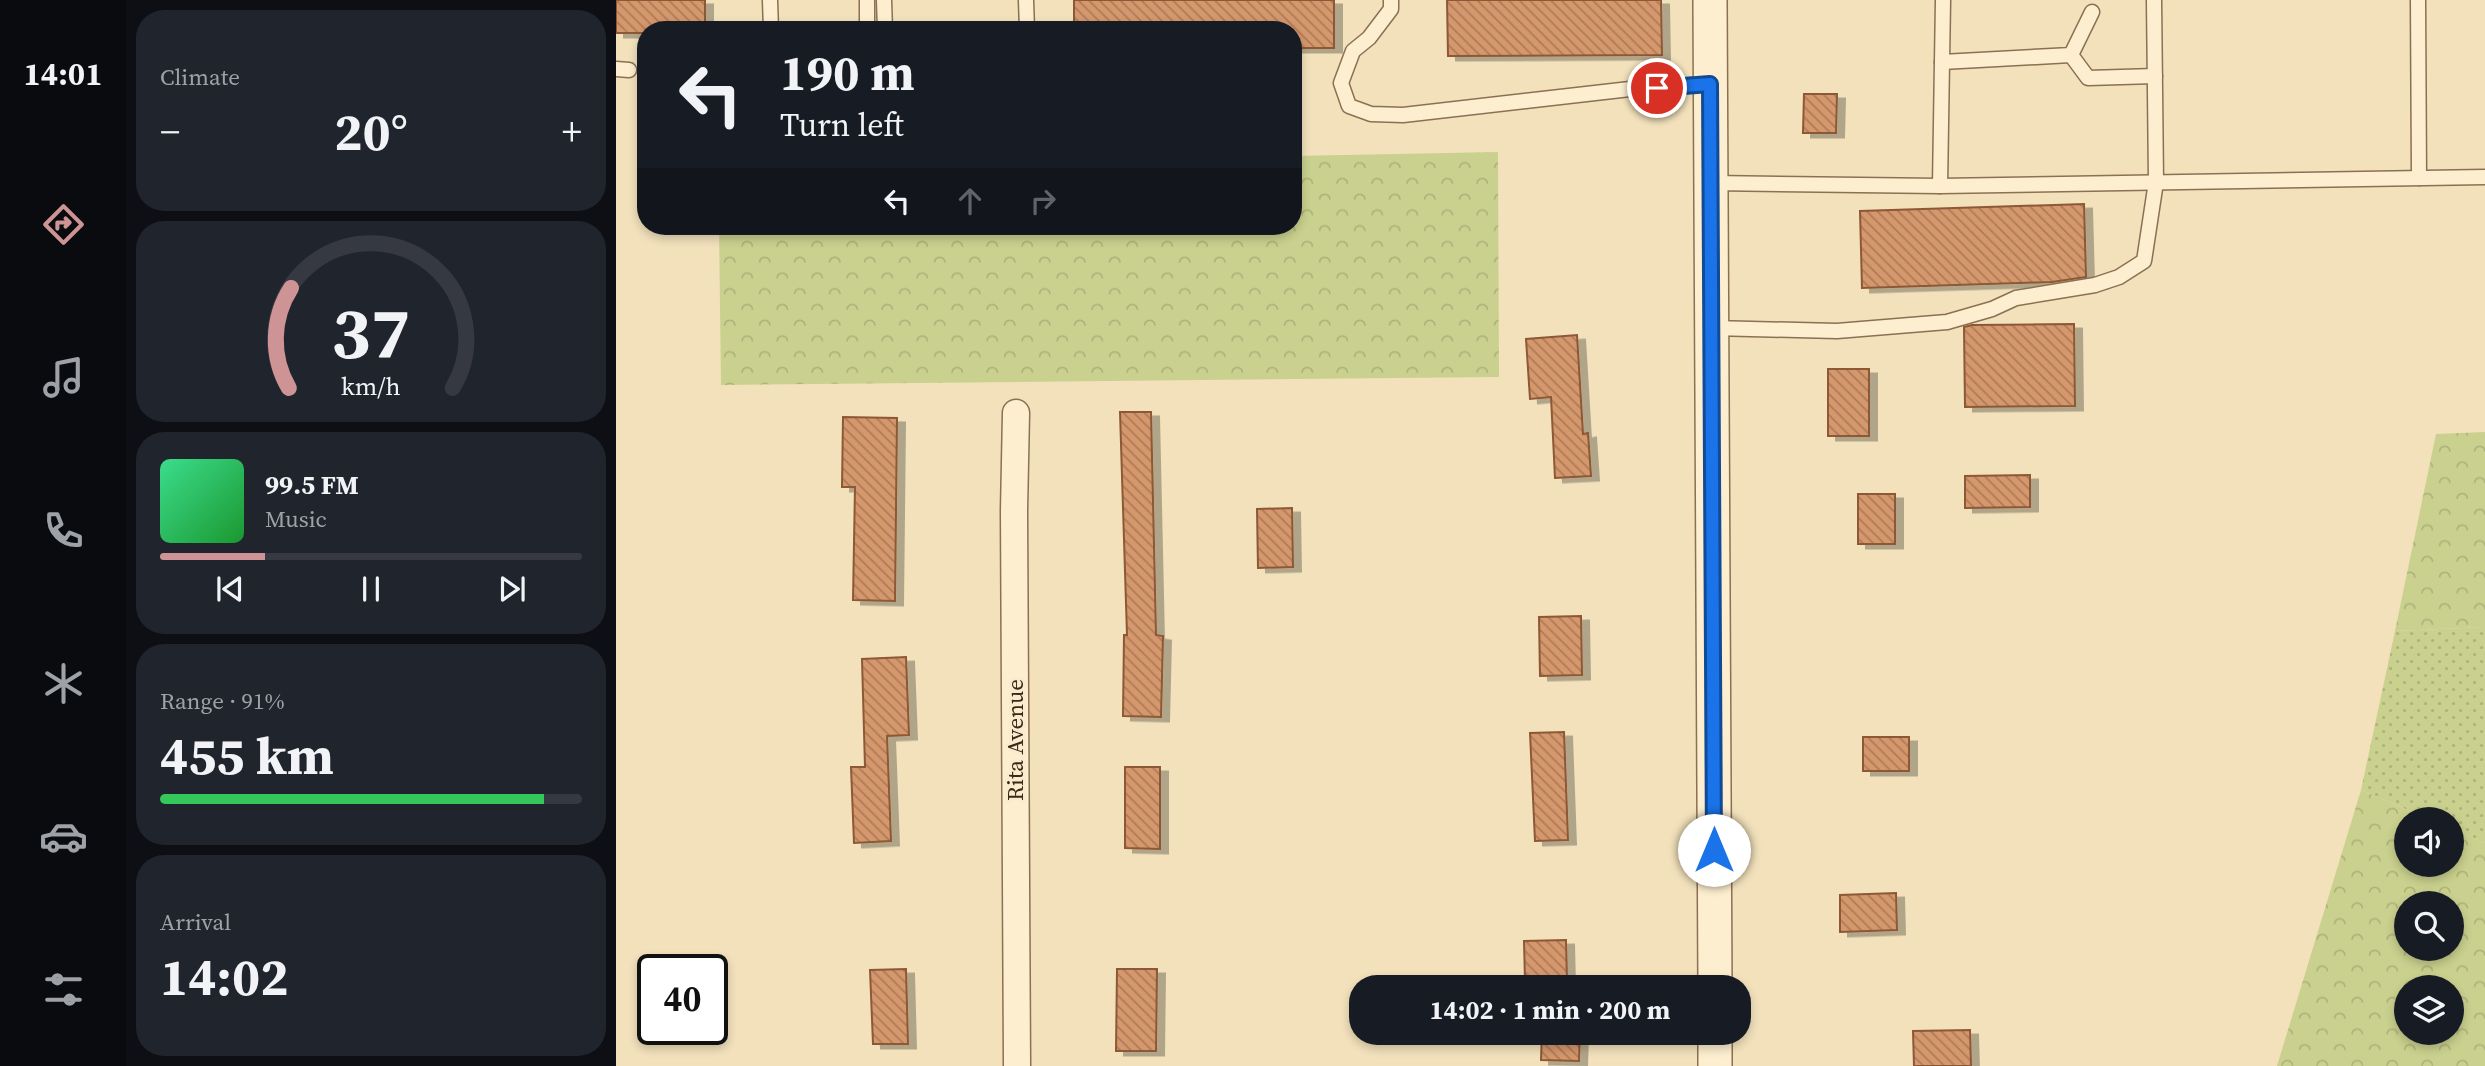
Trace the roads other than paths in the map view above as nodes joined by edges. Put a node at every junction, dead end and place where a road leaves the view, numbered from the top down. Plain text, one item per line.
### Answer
1 (770, 0) edge
2 (867, 0) edge
3 (884, 0) edge
4 (1026, 0) edge
5 (1391, 0) edge
6 (1710, 0) edge
7 (1943, 0) edge
8 (2154, 0) edge
9 (2418, 0) edge
10 (2092, 12) dead end
11 (771, 21) edge
12 (867, 21) edge
13 (885, 21) edge
14 (1027, 21) edge
15 (2071, 55) junction
16 (1942, 62) junction
17 (2155, 76) junction
18 (1710, 84) junction
19 (2485, 177) edge
20 (2420, 178) junction
21 (2156, 182) junction
22 (1711, 183) junction
23 (1940, 186) junction
24 (1712, 328) junction
25 (1016, 414) dead end
26 (1715, 975) edge
27 (1715, 1045) edge
28 (1017, 1066) edge
29 (1715, 1066) edge

1 - 11 lane
2 - 12 lane
3 - 13 lane
4 - 14 lane
5 - 18 lane
6 - 18 street
7 - 16 lane
8 - 17 lane
9 - 20 lane
10 - 15 lane
15 - 16 lane
15 - 17 lane
16 - 23 lane
17 - 21 lane
18 - 22 street
19 - 20 lane
20 - 21 lane
21 - 23 lane
21 - 24 lane
22 - 23 lane
22 - 24 street
24 - 26 street
25 - 28 street, Rita Avenue
27 - 29 street

